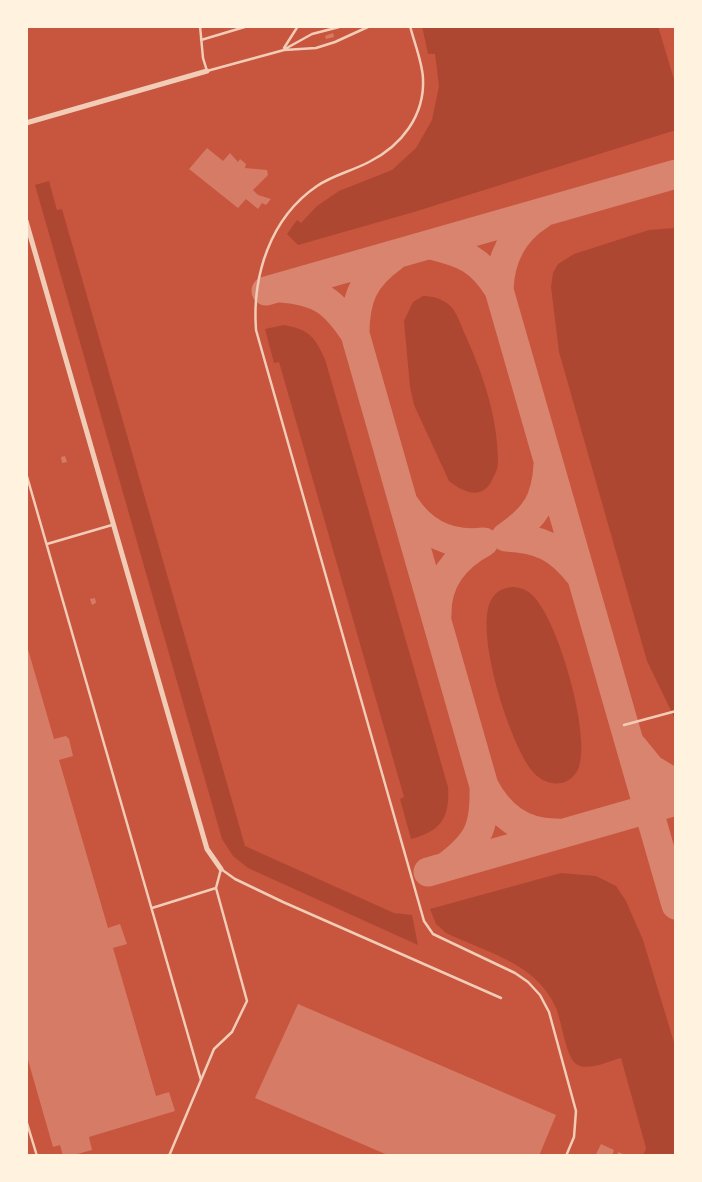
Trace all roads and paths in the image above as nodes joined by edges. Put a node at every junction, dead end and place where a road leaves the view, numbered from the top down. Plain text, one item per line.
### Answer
1 (200, 26) edge
2 (248, 26) edge
3 (298, 26) edge
4 (343, 26) edge
5 (370, 26) edge
6 (410, 26) edge
7 (201, 40) junction
8 (284, 50) junction
9 (207, 71) junction
10 (26, 122) edge
11 (26, 221) edge
12 (26, 472) edge
13 (114, 525) junction
14 (47, 544) junction
15 (676, 710) edge
16 (624, 725) dead end
17 (221, 869) junction
18 (216, 888) junction
19 (152, 908) junction
20 (501, 998) dead end
21 (201, 1080) junction
22 (26, 1120) edge
23 (37, 1156) edge
24 (170, 1156) edge
25 (566, 1156) edge

1 - 7 lane
2 - 7 lane
3 - 8 lane
4 - 8 lane
5 - 8 lane
6 - 25 lane
7 - 9 lane
8 - 9 lane
9 - 10 street
11 - 13 street
12 - 14 lane
13 - 14 lane
13 - 17 street
14 - 19 lane
15 - 16 lane
17 - 18 lane
17 - 20 lane
18 - 19 lane
18 - 21 lane
19 - 21 lane
21 - 24 lane
22 - 23 lane

